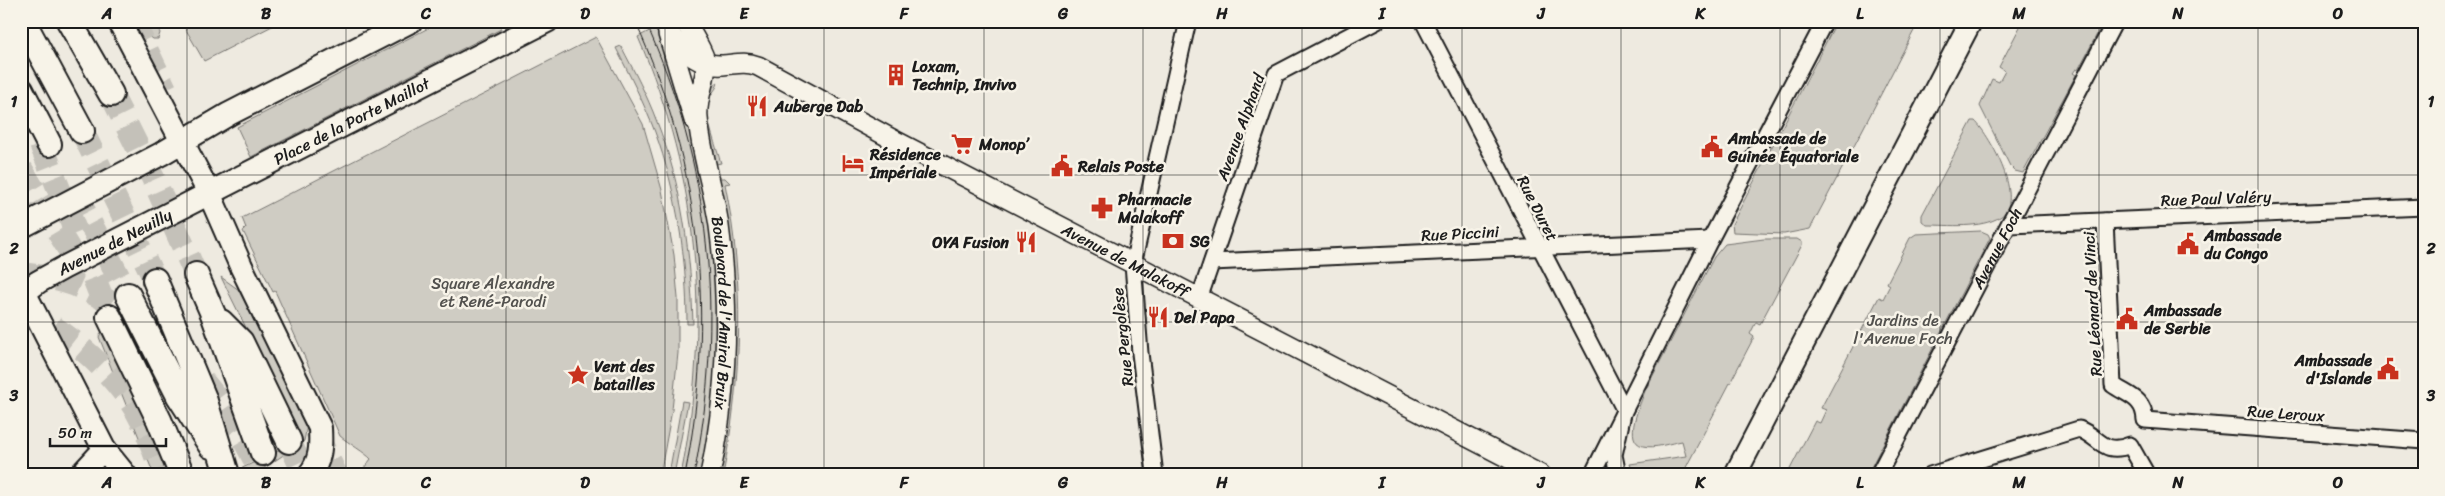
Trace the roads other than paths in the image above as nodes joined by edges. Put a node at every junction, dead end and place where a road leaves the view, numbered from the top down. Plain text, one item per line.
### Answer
1 (23, 21) edge
2 (69, 21) edge
3 (119, 21) edge
4 (411, 21) edge
5 (547, 21) edge
6 (685, 21) edge
7 (1188, 21) edge
8 (1377, 21) edge
9 (1423, 21) edge
10 (1825, 21) edge
11 (1971, 21) edge
12 (2116, 21) edge
13 (664, 25) edge
14 (706, 64) junction
15 (21, 92) edge
16 (111, 94) tunnel mouth
17 (82, 130) tunnel mouth
18 (181, 140) junction
19 (45, 144) tunnel mouth
20 (705, 152) junction
21 (209, 193) junction
22 (2424, 207) edge
23 (2105, 221) junction
24 (2009, 225) junction
25 (21, 227) edge
26 (1710, 240) junction
27 (1539, 246) junction
28 (1212, 262) junction
29 (1133, 264) junction
30 (196, 275) tunnel mouth
31 (155, 280) tunnel mouth
32 (22, 293) edge
33 (128, 295) tunnel mouth
34 (1199, 298) junction
35 (213, 314) junction
36 (109, 317) tunnel mouth
37 (1624, 409) junction
38 (2145, 420) joint
39 (289, 441) tunnel mouth
40 (2424, 441) edge
41 (104, 449) junction
42 (263, 453) dead end
43 (80, 475) edge
44 (125, 475) edge
45 (182, 475) edge
46 (309, 475) edge
47 (710, 475) edge
48 (1155, 475) edge
49 (1541, 475) edge
50 (1592, 475) edge
51 (1618, 475) edge
52 (1734, 475) edge
53 (1878, 475) edge
54 (1930, 475) edge
55 (2147, 475) edge

1 - 17 highway
2 - 16 highway
3 - 18 main road
4 - 18 main road
5 - 21 main road, Place de la Porte Maillot
6 - 14 street
7 - 29 street, Rue Pergolèse
8 - 28 street, Avenue Alphand
9 - 27 street, Rue Duret
10 - 26 street
11 - 52 main road
12 - 24 street, Avenue Foch
13 - 14 street, Boulevard de l'Amiral Bruix
13 - 20 street, Boulevard de l'Amiral Bruix
14 - 20 street, Boulevard de l'Amiral Bruix
14 - 29 street, Avenue de Malakoff
15 - 19 highway
18 - 21 main road
18 - 25 main road
20 - 47 street, Boulevard de l'Amiral Bruix
21 - 32 main road, Avenue de Neuilly
21 - 46 main road
22 - 23 street, Rue Paul Valéry
23 - 24 street, Rue Paul Valéry
23 - 38 street, Rue Léonard de Vinci
24 - 53 street, Avenue Foch
26 - 27 street, Rue Piccini
26 - 37 street
27 - 28 street, Rue Piccini
27 - 37 street, Rue Duret
28 - 34 street, Avenue Alphand
29 - 34 street, Avenue de Malakoff
29 - 48 street, Rue Pergolèse
30 - 35 highway
31 - 33 highway
32 - 41 main road
34 - 49 street, Avenue de Malakoff
35 - 39 highway
35 - 42 highway
36 - 45 highway
37 - 50 street
37 - 51 street
38 - 40 street, Rue Leroux
41 - 43 main road
41 - 44 main road
54 - 55 street

